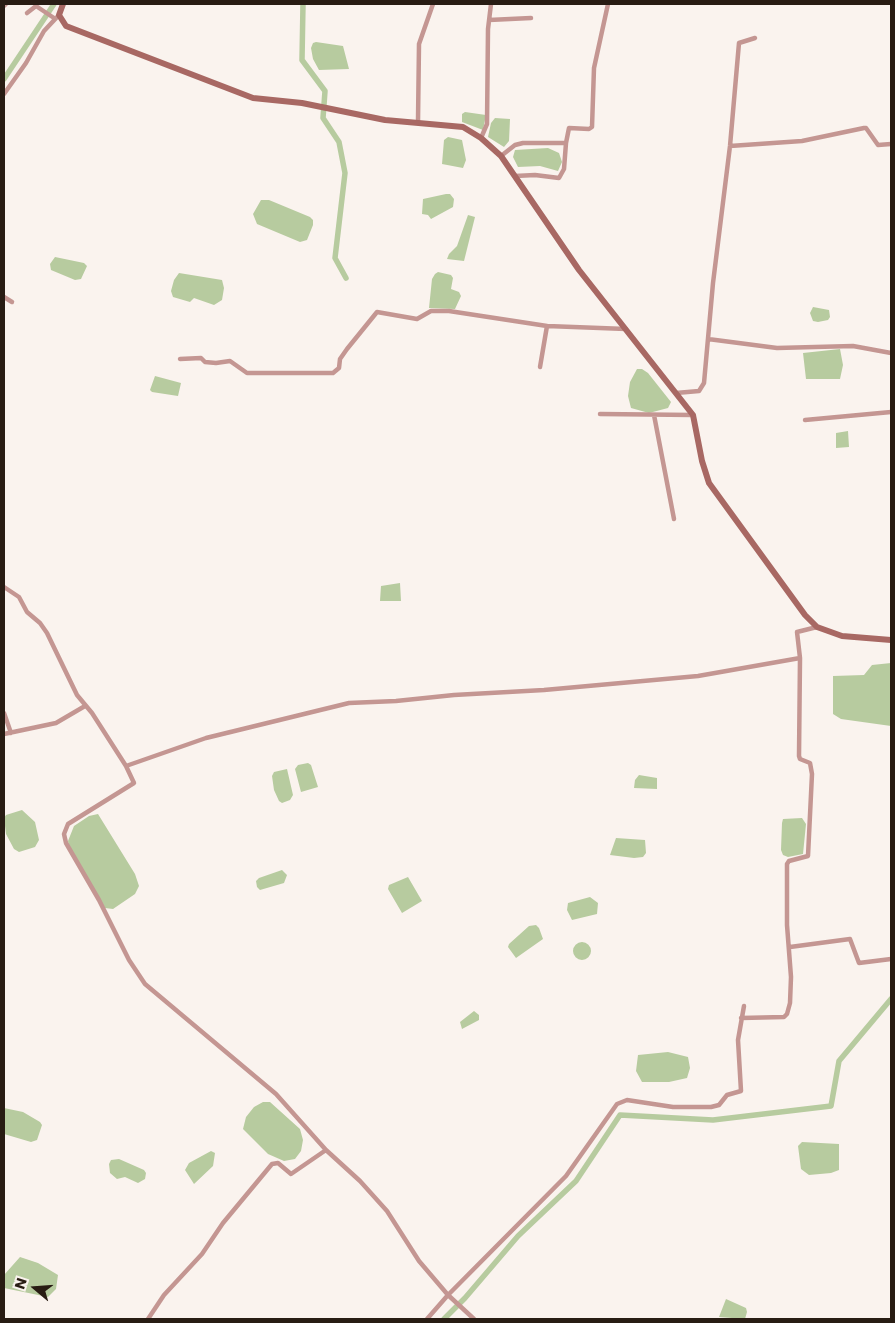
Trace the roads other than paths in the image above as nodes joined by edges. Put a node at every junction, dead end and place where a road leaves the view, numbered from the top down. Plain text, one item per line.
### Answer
1 (63, 4) edge
2 (433, 4) edge
3 (491, 4) edge
4 (608, 4) edge
5 (27, 13) dead end
6 (54, 16) junction
7 (531, 18) dead end
8 (489, 20) junction
9 (755, 38) dead end
10 (4, 94) edge
11 (418, 121) junction
12 (482, 138) junction
13 (566, 143) junction
14 (891, 144) edge
15 (730, 146) junction
16 (501, 156) junction
17 (515, 176) junction
18 (4, 297) edge
19 (12, 302) dead end
20 (548, 326) junction
21 (626, 329) junction
22 (708, 339) junction
23 (891, 353) edge
24 (180, 360) dead end
25 (540, 367) dead end
26 (676, 393) junction
27 (891, 412) edge
28 (600, 414) dead end
29 (654, 415) junction
30 (693, 415) junction
31 (806, 420) dead end
32 (674, 519) dead end
33 (4, 587) edge
34 (817, 627) junction
35 (891, 640) edge
36 (800, 658) junction
37 (85, 706) junction
38 (4, 713) edge
39 (11, 733) junction
40 (4, 734) edge
41 (126, 766) junction
42 (790, 947) junction
43 (891, 959) edge
44 (744, 1006) dead end
45 (741, 1018) junction
46 (326, 1150) junction
47 (450, 1296) junction
48 (148, 1319) edge
49 (427, 1319) edge
50 (474, 1319) edge

1 - 6 main road
2 - 11 street
3 - 8 street
4 - 13 street
5 - 6 street
6 - 10 street
6 - 11 main road
7 - 8 street
8 - 12 street
9 - 15 street
11 - 12 main road
12 - 16 main road
13 - 16 street
13 - 17 street
14 - 15 street
15 - 22 street
16 - 17 main road
17 - 21 main road
18 - 19 street
20 - 21 street
20 - 24 street
20 - 25 street
21 - 26 main road
22 - 23 street
22 - 26 street
26 - 30 main road
27 - 31 street
28 - 29 street
29 - 30 street
29 - 32 street
30 - 34 main road
33 - 37 street
34 - 35 main road
34 - 36 street
36 - 41 street
36 - 42 street
37 - 39 street
37 - 41 street
38 - 39 street
39 - 40 street
41 - 46 street
42 - 43 street
42 - 45 street
44 - 45 street
45 - 47 street
46 - 47 street
46 - 48 street
47 - 49 street
47 - 50 street

